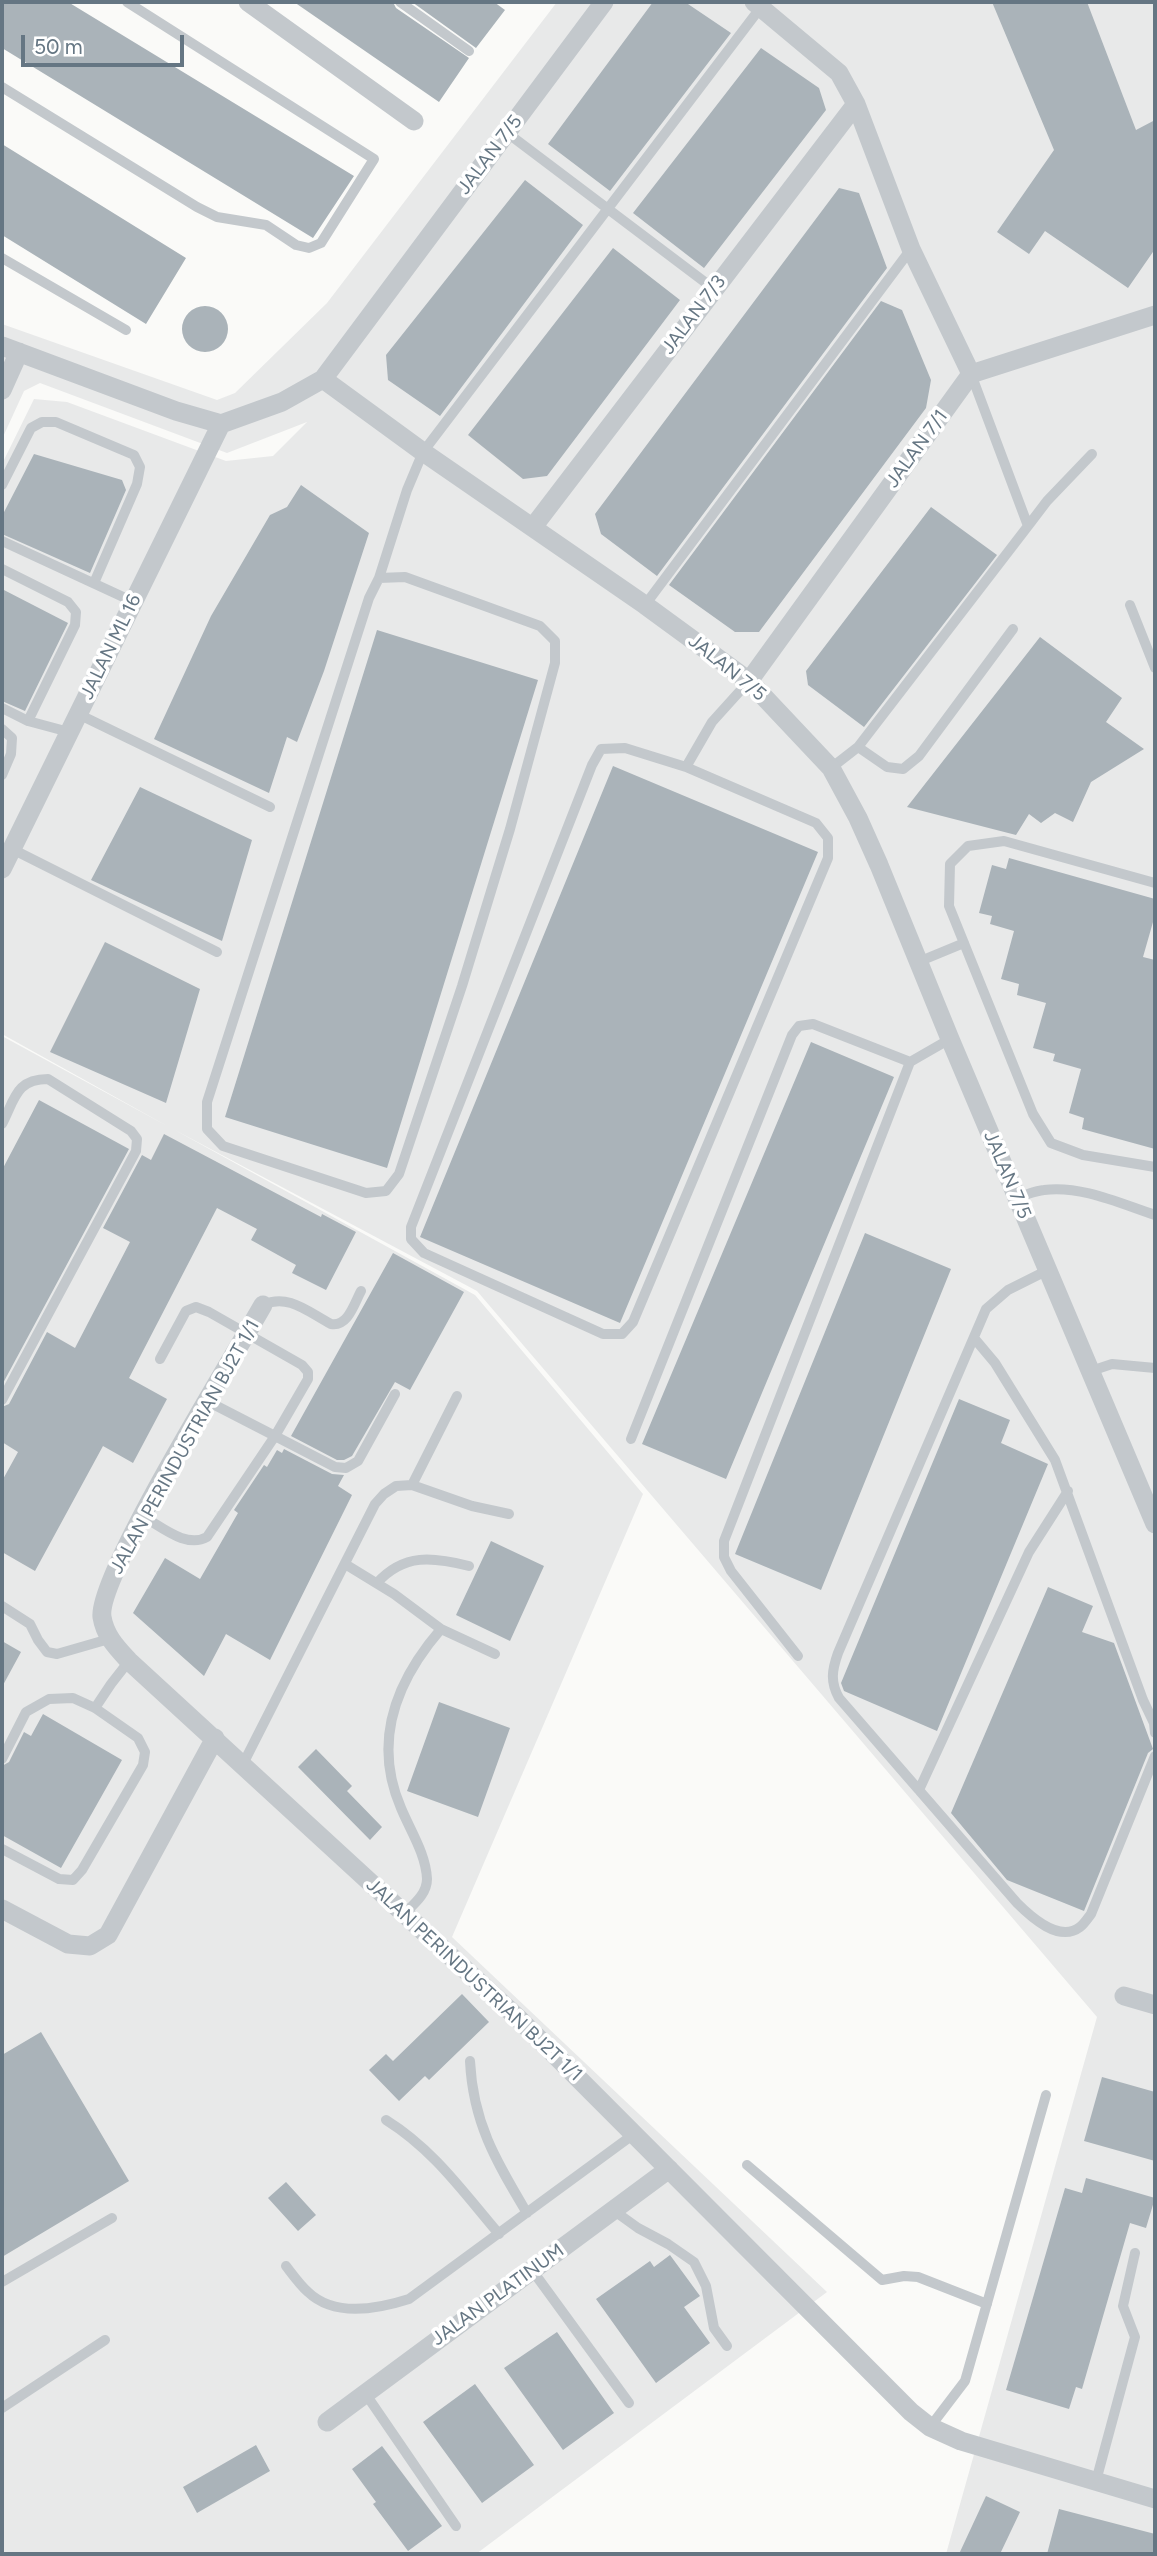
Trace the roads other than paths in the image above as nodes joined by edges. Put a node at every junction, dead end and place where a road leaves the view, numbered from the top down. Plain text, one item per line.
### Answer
1 (127, 2) edge
2 (247, 2) edge
3 (400, 2) edge
4 (604, 2) edge
5 (757, 4) edge
6 (469, 51) dead end
7 (2, 87) edge
8 (856, 104) junction
9 (414, 121) dead end
10 (506, 132) junction
11 (608, 208) junction
12 (911, 249) junction
13 (2, 258) edge
14 (714, 289) junction
15 (1155, 315) edge
16 (126, 330) dead end
17 (10, 349) edge
18 (971, 374) junction
19 (323, 379) junction
20 (2, 390) edge
21 (221, 424) junction
22 (423, 452) junction
23 (1092, 454) dead end
24 (2, 485) edge
25 (1028, 526) junction
26 (533, 527) junction
27 (2, 541) edge
28 (2, 569) edge
29 (379, 578) junction
30 (94, 583) junction
31 (134, 602) junction
32 (645, 605) junction
33 (1130, 605) dead end
34 (1013, 629) dead end
35 (1155, 668) edge
36 (749, 681) junction
37 (2, 708) edge
38 (78, 714) junction
39 (28, 721) junction
40 (2, 729) edge
41 (69, 732) junction
42 (858, 747) junction
43 (686, 767) junction
44 (831, 768) junction
45 (2, 775) edge
46 (270, 807) dead end
47 (5, 862) edge
48 (1155, 883) edge
49 (964, 943) junction
50 (217, 953) dead end
51 (918, 962) junction
52 (950, 1039) junction
53 (910, 1062) junction
54 (2, 1124) edge
55 (1155, 1167) edge
56 (1017, 1198) junction
57 (1155, 1215) edge
58 (1048, 1269) junction
59 (361, 1291) dead end
60 (263, 1305) joint
61 (247, 1333) junction
62 (974, 1338) junction
63 (160, 1359) dead end
64 (1155, 1368) edge
65 (1091, 1371) junction
66 (395, 1394) dead end
67 (457, 1396) dead end
68 (2, 1400) edge
69 (207, 1401) junction
70 (275, 1436) junction
71 (631, 1439) dead end
72 (412, 1485) junction
73 (1068, 1491) junction
74 (509, 1514) dead end
75 (142, 1516) junction
76 (1155, 1524) edge
77 (345, 1564) junction
78 (468, 1566) dead end
79 (377, 1583) junction
80 (2, 1606) edge
81 (441, 1629) junction
82 (109, 1639) junction
83 (495, 1654) dead end
84 (798, 1656) dead end
85 (130, 1661) junction
86 (95, 1708) junction
87 (1155, 1733) edge
88 (215, 1738) junction
89 (1155, 1756) edge
90 (2, 1759) edge
91 (243, 1764) junction
92 (919, 1790) junction
93 (2, 1849) edge
94 (2, 1909) edge
95 (404, 1915) junction
96 (1124, 1996) dead end
97 (1155, 2005) edge
98 (470, 2061) dead end
99 (1046, 2095) dead end
100 (386, 2120) dead end
101 (635, 2134) junction
102 (747, 2165) dead end
103 (669, 2169) junction
104 (613, 2210) junction
105 (527, 2213) junction
106 (112, 2218) dead end
107 (499, 2234) junction
108 (1135, 2253) dead end
109 (286, 2266) dead end
110 (532, 2270) junction
111 (2, 2282) edge
112 (987, 2304) junction
113 (105, 2340) dead end
114 (727, 2346) dead end
115 (365, 2393) junction
116 (628, 2403) dead end
117 (2, 2408) edge
118 (327, 2422) dead end
119 (930, 2427) junction
120 (1096, 2482) junction
121 (1155, 2499) edge
122 (456, 2526) dead end

1 - 7 lane
2 - 9 street
3 - 6 lane
4 - 10 street, JALAN 7/5
5 - 8 street
5 - 11 lane
8 - 12 street
8 - 14 street, JALAN 7/3
10 - 11 lane
10 - 19 street, JALAN 7/5
11 - 14 lane
11 - 22 lane
12 - 18 street
12 - 32 lane
13 - 16 lane
14 - 26 street, JALAN 7/3
15 - 18 street
17 - 20 street
17 - 21 street
18 - 25 lane
18 - 36 street, JALAN 7/1
19 - 21 street
19 - 22 street, JALAN 7/5
21 - 31 street, JALAN ML 16
22 - 26 street, JALAN 7/5
22 - 29 lane
23 - 25 lane
24 - 30 lane
25 - 42 lane
26 - 32 street, JALAN 7/5
27 - 30 lane
28 - 39 lane
29 - 29 lane
30 - 31 lane
31 - 38 street, JALAN ML 16
32 - 36 street, JALAN 7/5
33 - 35 lane
34 - 42 lane
36 - 43 lane
36 - 44 street, JALAN 7/5
37 - 39 lane
38 - 41 street, JALAN ML 16
38 - 46 lane
39 - 41 lane
40 - 45 lane
41 - 47 street, JALAN ML 16
42 - 44 lane
43 - 43 lane
44 - 51 street, JALAN 7/5
47 - 50 lane
48 - 49 lane
49 - 51 lane
49 - 55 lane
51 - 52 street, JALAN 7/5
52 - 53 lane
52 - 56 street, JALAN 7/5
53 - 71 lane
53 - 84 lane
54 - 68 lane
56 - 57 lane
56 - 58 street, JALAN 7/5
58 - 62 lane
58 - 65 street, JALAN 7/5
59 - 60 lane
60 - 61 street, JALAN PERINDUSTRIAN BJ2T 1/1
61 - 63 lane
61 - 69 street, JALAN PERINDUSTRIAN BJ2T 1/1
61 - 70 lane
62 - 73 lane
62 - 92 lane
64 - 65 lane
65 - 76 street, JALAN 7/5
66 - 70 lane
67 - 72 lane
69 - 70 lane
69 - 75 street, JALAN PERINDUSTRIAN BJ2T 1/1
70 - 75 lane
72 - 74 lane
72 - 77 lane
73 - 87 lane
73 - 92 lane
75 - 82 street, JALAN PERINDUSTRIAN BJ2T 1/1
77 - 79 lane
77 - 91 lane
78 - 79 lane
79 - 81 lane
80 - 82 lane
81 - 83 lane
81 - 95 lane
82 - 85 street, JALAN PERINDUSTRIAN BJ2T 1/1
85 - 86 lane
85 - 88 street, JALAN PERINDUSTRIAN BJ2T 1/1
86 - 90 lane
86 - 93 lane
88 - 91 street, JALAN PERINDUSTRIAN BJ2T 1/1
88 - 94 street
89 - 92 lane
91 - 95 street, JALAN PERINDUSTRIAN BJ2T 1/1
95 - 101 street, JALAN PERINDUSTRIAN BJ2T 1/1
96 - 97 street
98 - 105 lane
99 - 112 lane
100 - 107 lane
101 - 103 street, JALAN PERINDUSTRIAN BJ2T 1/1
101 - 105 lane
102 - 112 lane
103 - 104 street, JALAN PLATINUM
103 - 119 street, JALAN PERINDUSTRIAN BJ2T 1/1
104 - 110 street, JALAN PLATINUM
104 - 114 lane
105 - 107 lane
106 - 111 lane
107 - 109 lane
108 - 120 lane
110 - 115 street, JALAN PLATINUM
110 - 116 lane
112 - 119 lane
113 - 117 lane
115 - 118 street, JALAN PLATINUM
115 - 122 lane
119 - 120 street, JALAN PERINDUSTRIAN BJ2T 1/1
120 - 121 street, JALAN PERINDUSTRIAN BJ2T 1/1

